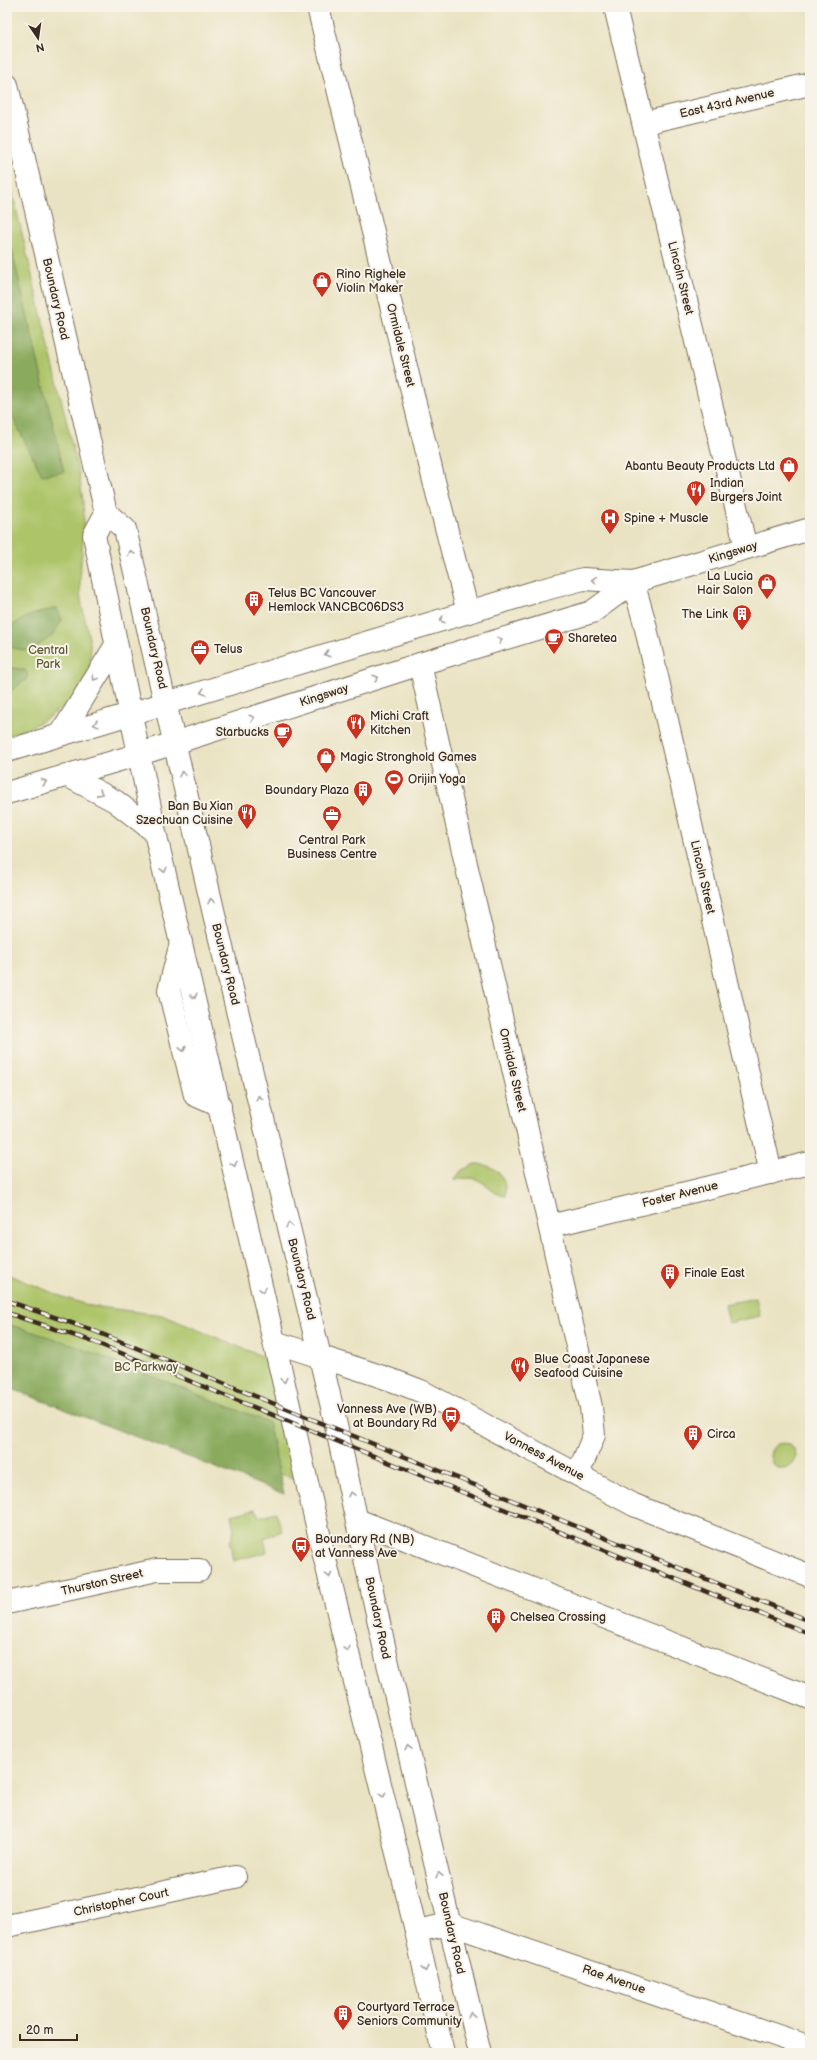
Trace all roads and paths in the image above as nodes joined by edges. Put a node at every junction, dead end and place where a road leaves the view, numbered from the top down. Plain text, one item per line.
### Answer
1 (318, 7) edge
2 (616, 7) edge
3 (7, 84) edge
4 (810, 84) edge
5 (644, 123) junction
6 (106, 513) junction
7 (810, 528) edge
8 (746, 548) junction
9 (633, 582) junction
10 (468, 612) junction
11 (116, 645) junction
12 (420, 664) junction
13 (167, 703) junction
14 (131, 714) junction
15 (61, 734) junction
16 (175, 742) junction
17 (7, 751) edge
18 (140, 754) junction
19 (66, 775) junction
20 (7, 793) edge
21 (155, 832) junction
22 (810, 1163) edge
23 (771, 1172) junction
24 (550, 1226) junction
25 (275, 1342) junction
26 (320, 1358) junction
27 (578, 1474) junction
28 (357, 1520) junction
29 (198, 1570) dead end
30 (810, 1576) edge
31 (7, 1603) edge
32 (810, 1698) edge
33 (236, 1877) dead end
34 (450, 1924) junction
35 (7, 1926) edge
36 (416, 1931) junction
37 (810, 2047) edge
38 (443, 2053) edge
39 (480, 2053) edge

1 - 10 main road, Ormidale Street
2 - 5 main road, Lincoln Street
3 - 6 main road, Boundary Road
4 - 5 main road, East 43rd Avenue
5 - 8 main road, Lincoln Street
6 - 11 main road
13 -> 6 main road, Boundary Road
7 - 8 main road, Kingsway
8 - 9 main road, Kingsway
9 -> 10 main road, Kingsway
12 -> 9 main road, Kingsway
9 - 23 main road, Lincoln Street
10 -> 13 main road, Kingsway
11 - 14 main road
11 -> 15 main road
16 -> 12 main road, Kingsway
12 - 24 main road, Ormidale Street
13 - 14 main road, Kingsway
13 - 16 main road, Boundary Road
14 -> 15 main road, Kingsway
14 - 18 main road
15 - 17 main road, Kingsway
16 - 18 main road, Kingsway
26 -> 16 main road, Boundary Road
18 - 19 main road, Kingsway
18 - 21 main road
20 -> 19 main road, Kingsway
19 -> 21 main road
21 -> 25 main road
22 - 23 main road, Foster Avenue
23 - 24 main road, Foster Avenue
24 - 27 main road, Ormidale Street
25 - 26 main road, Vanness Avenue
25 -> 36 main road
26 - 27 main road, Vanness Avenue
28 -> 26 main road, Boundary Road
27 - 30 main road, Vanness Avenue
28 - 32 main road
34 -> 28 main road, Boundary Road
29 - 31 main road, Thurston Street
33 - 35 main road, Christopher Court
34 - 36 main road
34 - 37 main road, Rae Avenue
39 -> 34 main road, Boundary Road
36 -> 38 main road

